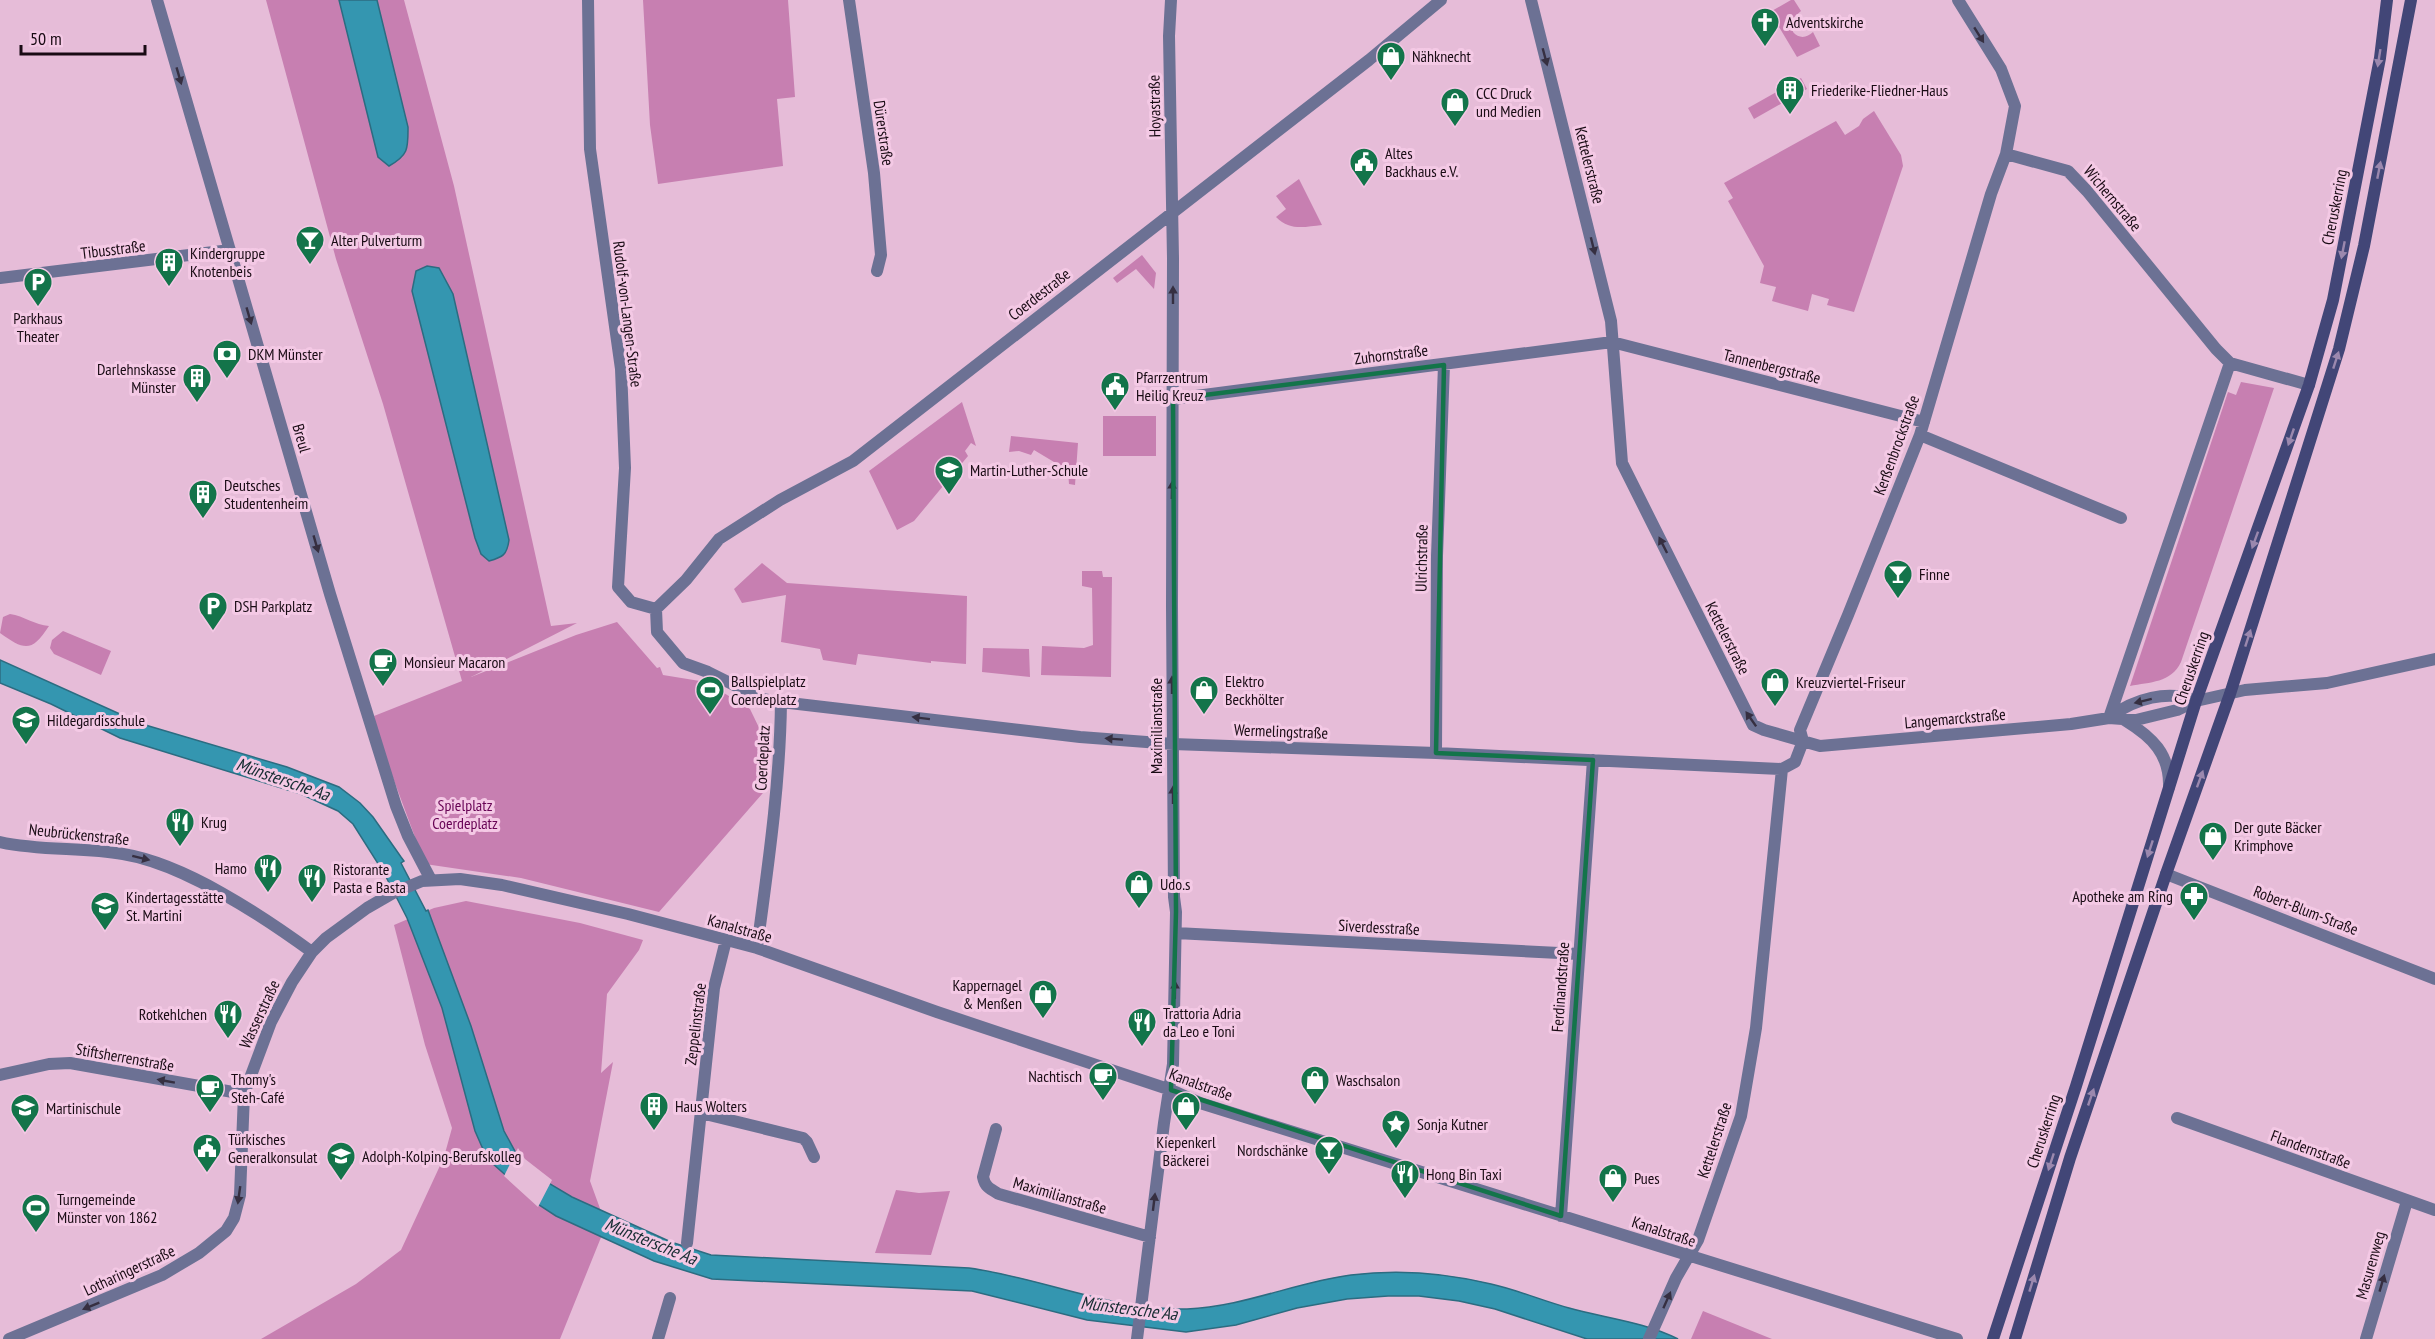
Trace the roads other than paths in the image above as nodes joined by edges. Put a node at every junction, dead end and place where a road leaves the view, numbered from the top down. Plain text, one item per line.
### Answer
1 (157, 0) edge
2 (588, 0) edge
3 (849, 0) edge
4 (1171, 0) edge
5 (1441, 0) edge
6 (1531, 0) edge
7 (1958, 0) edge
8 (2387, 0) edge
9 (2411, 0) edge
10 (2006, 154) junction
11 (1172, 212) junction
12 (230, 250) junction
13 (877, 271) dead end
14 (0, 278) edge
15 (1612, 342) junction
16 (2230, 363) junction
17 (1444, 364) junction
18 (2309, 385) junction
19 (1173, 399) junction
20 (1924, 422) junction
21 (1920, 435) junction
22 (2121, 518) dead end
23 (656, 609) junction
24 (2435, 659) edge
25 (2230, 694) junction
26 (2196, 701) junction
27 (781, 702) junction
28 (2109, 718) junction
29 (2124, 720) junction
30 (1803, 741) junction
31 (1173, 744) junction
32 (1436, 753) junction
33 (1593, 760) junction
34 (1782, 770) junction
35 (2168, 794) junction
36 (0, 842) edge
37 (2166, 874) junction
38 (431, 880) junction
39 (1176, 933) junction
40 (726, 940) junction
41 (757, 948) junction
42 (312, 952) junction
43 (1579, 954) junction
44 (2435, 979) edge
45 (0, 1075) edge
46 (1171, 1090) junction
47 (244, 1094) junction
48 (701, 1113) junction
49 (2177, 1118) dead end
50 (996, 1130) dead end
51 (814, 1157) dead end
52 (2407, 1201) junction
53 (2435, 1209) edge
54 (1561, 1216) junction
55 (1149, 1237) junction
56 (687, 1243) dead end
57 (1688, 1257) junction
58 (670, 1298) dead end
59 (1137, 1335) edge
60 (9, 1339) edge
61 (658, 1339) edge
62 (1649, 1339) edge
63 (1957, 1339) edge
64 (1993, 1339) edge
65 (2015, 1339) edge
66 (2366, 1339) edge

1 -> 12 street, Breul
2 - 23 street, Rudolf-von-Langen-Straße
3 - 13 street, Dürerstraße
4 - 11 street, Hoyastraße
5 - 11 street, Coerdestraße
6 -> 15 street, Kettelerstraße
7 -> 10 street
8 -> 18 main road, Cheruskerring
25 -> 9 main road
10 - 16 street, Wichernstraße
10 - 20 street, Kerßenbrockstraße
19 -> 11 street, Maximilianstraße
11 - 23 street, Coerdestraße
12 - 14 street, Tibusstraße
12 -> 38 street, Breul
15 - 17 street, Zuhornstraße
15 - 20 street, Tannenbergstraße
30 -> 15 street, Kettelerstraße
16 - 18 street
16 - 28 street
17 - 19 street, Zuhornstraße
17 - 32 street, Ulrichstraße
18 -> 26 main road, Cheruskerring
31 -> 19 street, Maximilianstraße
20 - 21 street, Kerßenbrockstraße
21 - 22 street
21 - 30 street, Kerßenbrockstraße
23 - 27 street, Coerdeplatz
24 - 25 street, Langemarckstraße
25 - 26 street, Langemarckstraße
37 -> 25 main road
26 -> 28 street, Langemarckstraße
26 - 29 street, Langemarckstraße
26 - 35 main road, Cheruskerring
31 -> 27 street, Wermelingstraße
27 - 41 street, Coerdeplatz
28 - 29 street, Langemarckstraße
28 - 30 street, Langemarckstraße
29 - 35 street, Langemarckstraße
30 - 34 street
31 - 32 street, Wermelingstraße
39 -> 31 street, Maximilianstraße
32 - 33 street, Wermelingstraße
33 - 34 street, Wermelingstraße
33 - 43 street, Ferdinandstraße
34 - 57 street, Kettelerstraße
35 -> 64 main road, Cheruskerring
36 -> 42 street, Neubrückenstraße
37 - 44 street, Robert-Blum-Straße
65 -> 37 main road
38 - 40 street, Kanalstraße
38 - 42 street
39 - 43 street, Siverdesstraße
46 -> 39 street, Maximilianstraße
40 - 41 street, Kanalstraße
40 - 48 street, Zeppelinstraße
41 - 46 street, Kanalstraße
42 - 47 street, Wasserstraße
43 - 54 street, Ferdinandstraße
47 -> 45 street, Stiftsherrenstraße
46 - 54 street, Kanalstraße
55 -> 46 street, Maximilianstraße
47 -> 60 street, Lotharingerstraße
48 - 51 street
48 - 56 street, Zeppelinstraße
49 - 52 street, Flandernstraße
50 - 55 street, Maximilianstraße
52 - 53 street, Flandernstraße
66 -> 52 street, Masurenweg
54 - 57 street, Kanalstraße
55 - 59 street, Maximilianstraße
62 -> 57 street, Kettelerstraße
57 - 63 street, Kanalstraße
58 - 61 street

